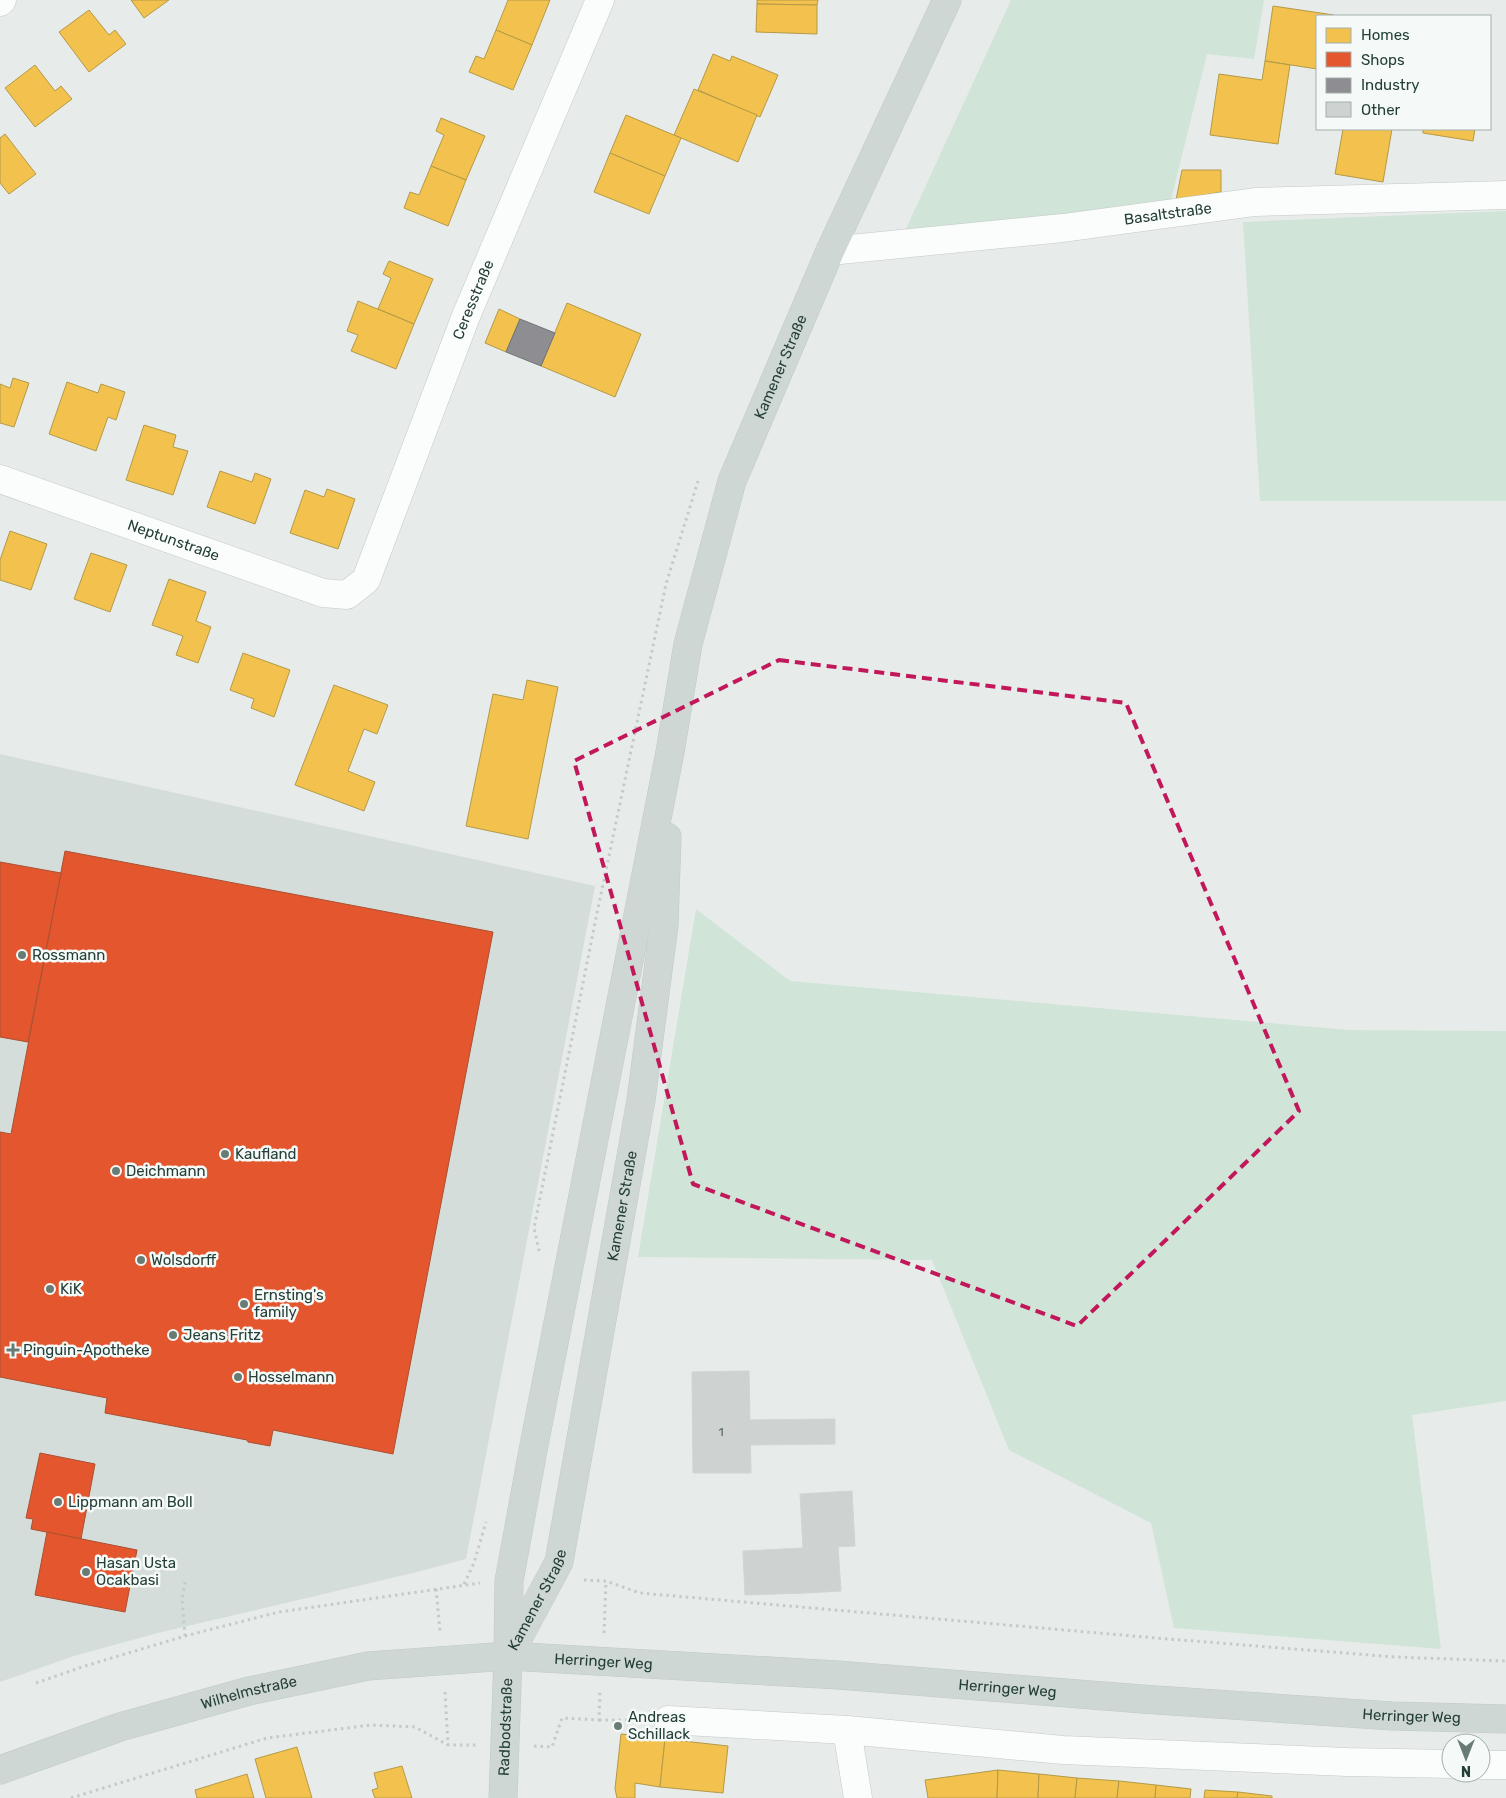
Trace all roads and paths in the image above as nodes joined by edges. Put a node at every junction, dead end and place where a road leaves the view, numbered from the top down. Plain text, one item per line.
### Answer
1 (600, 0) edge
2 (947, 0) edge
3 (1506, 196) edge
4 (830, 251) junction
5 (0, 479) edge
6 (347, 595) joint
7 (670, 752) junction
8 (186, 1578) dead end
9 (510, 1581) junction
10 (606, 1581) dead end
11 (185, 1636) junction
12 (508, 1656) junction
13 (1506, 1661) edge
14 (36, 1683) dead end
15 (1506, 1719) edge
16 (598, 1720) dead end
17 (668, 1720) joint
18 (847, 1730) junction
19 (448, 1745) dead end
20 (1441, 1764) edge
21 (1491, 1765) edge
22 (1506, 1765) edge
23 (0, 1770) edge
24 (71, 1798) edge
25 (503, 1798) edge
26 (858, 1798) edge

1 - 6 street, Ceresstraße
2 - 4 main road, Kamener Straße
3 - 4 street, Basaltstraße
4 - 7 main road, Kamener Straße
5 - 6 street, Neptunstraße
7 - 9 main road, Kamener Straße
7 - 12 main road, Kamener Straße
8 - 11 path
9 - 11 path
9 - 12 main road, Kamener Straße
10 - 13 path
11 - 14 path
12 - 15 main road, Herringer Weg
12 - 23 main road, Wilhelmstraße
12 - 25 main road, Radbodstraße
16 - 17 path
17 - 18 street
18 - 20 street
18 - 26 street
19 - 24 path
21 - 22 street

